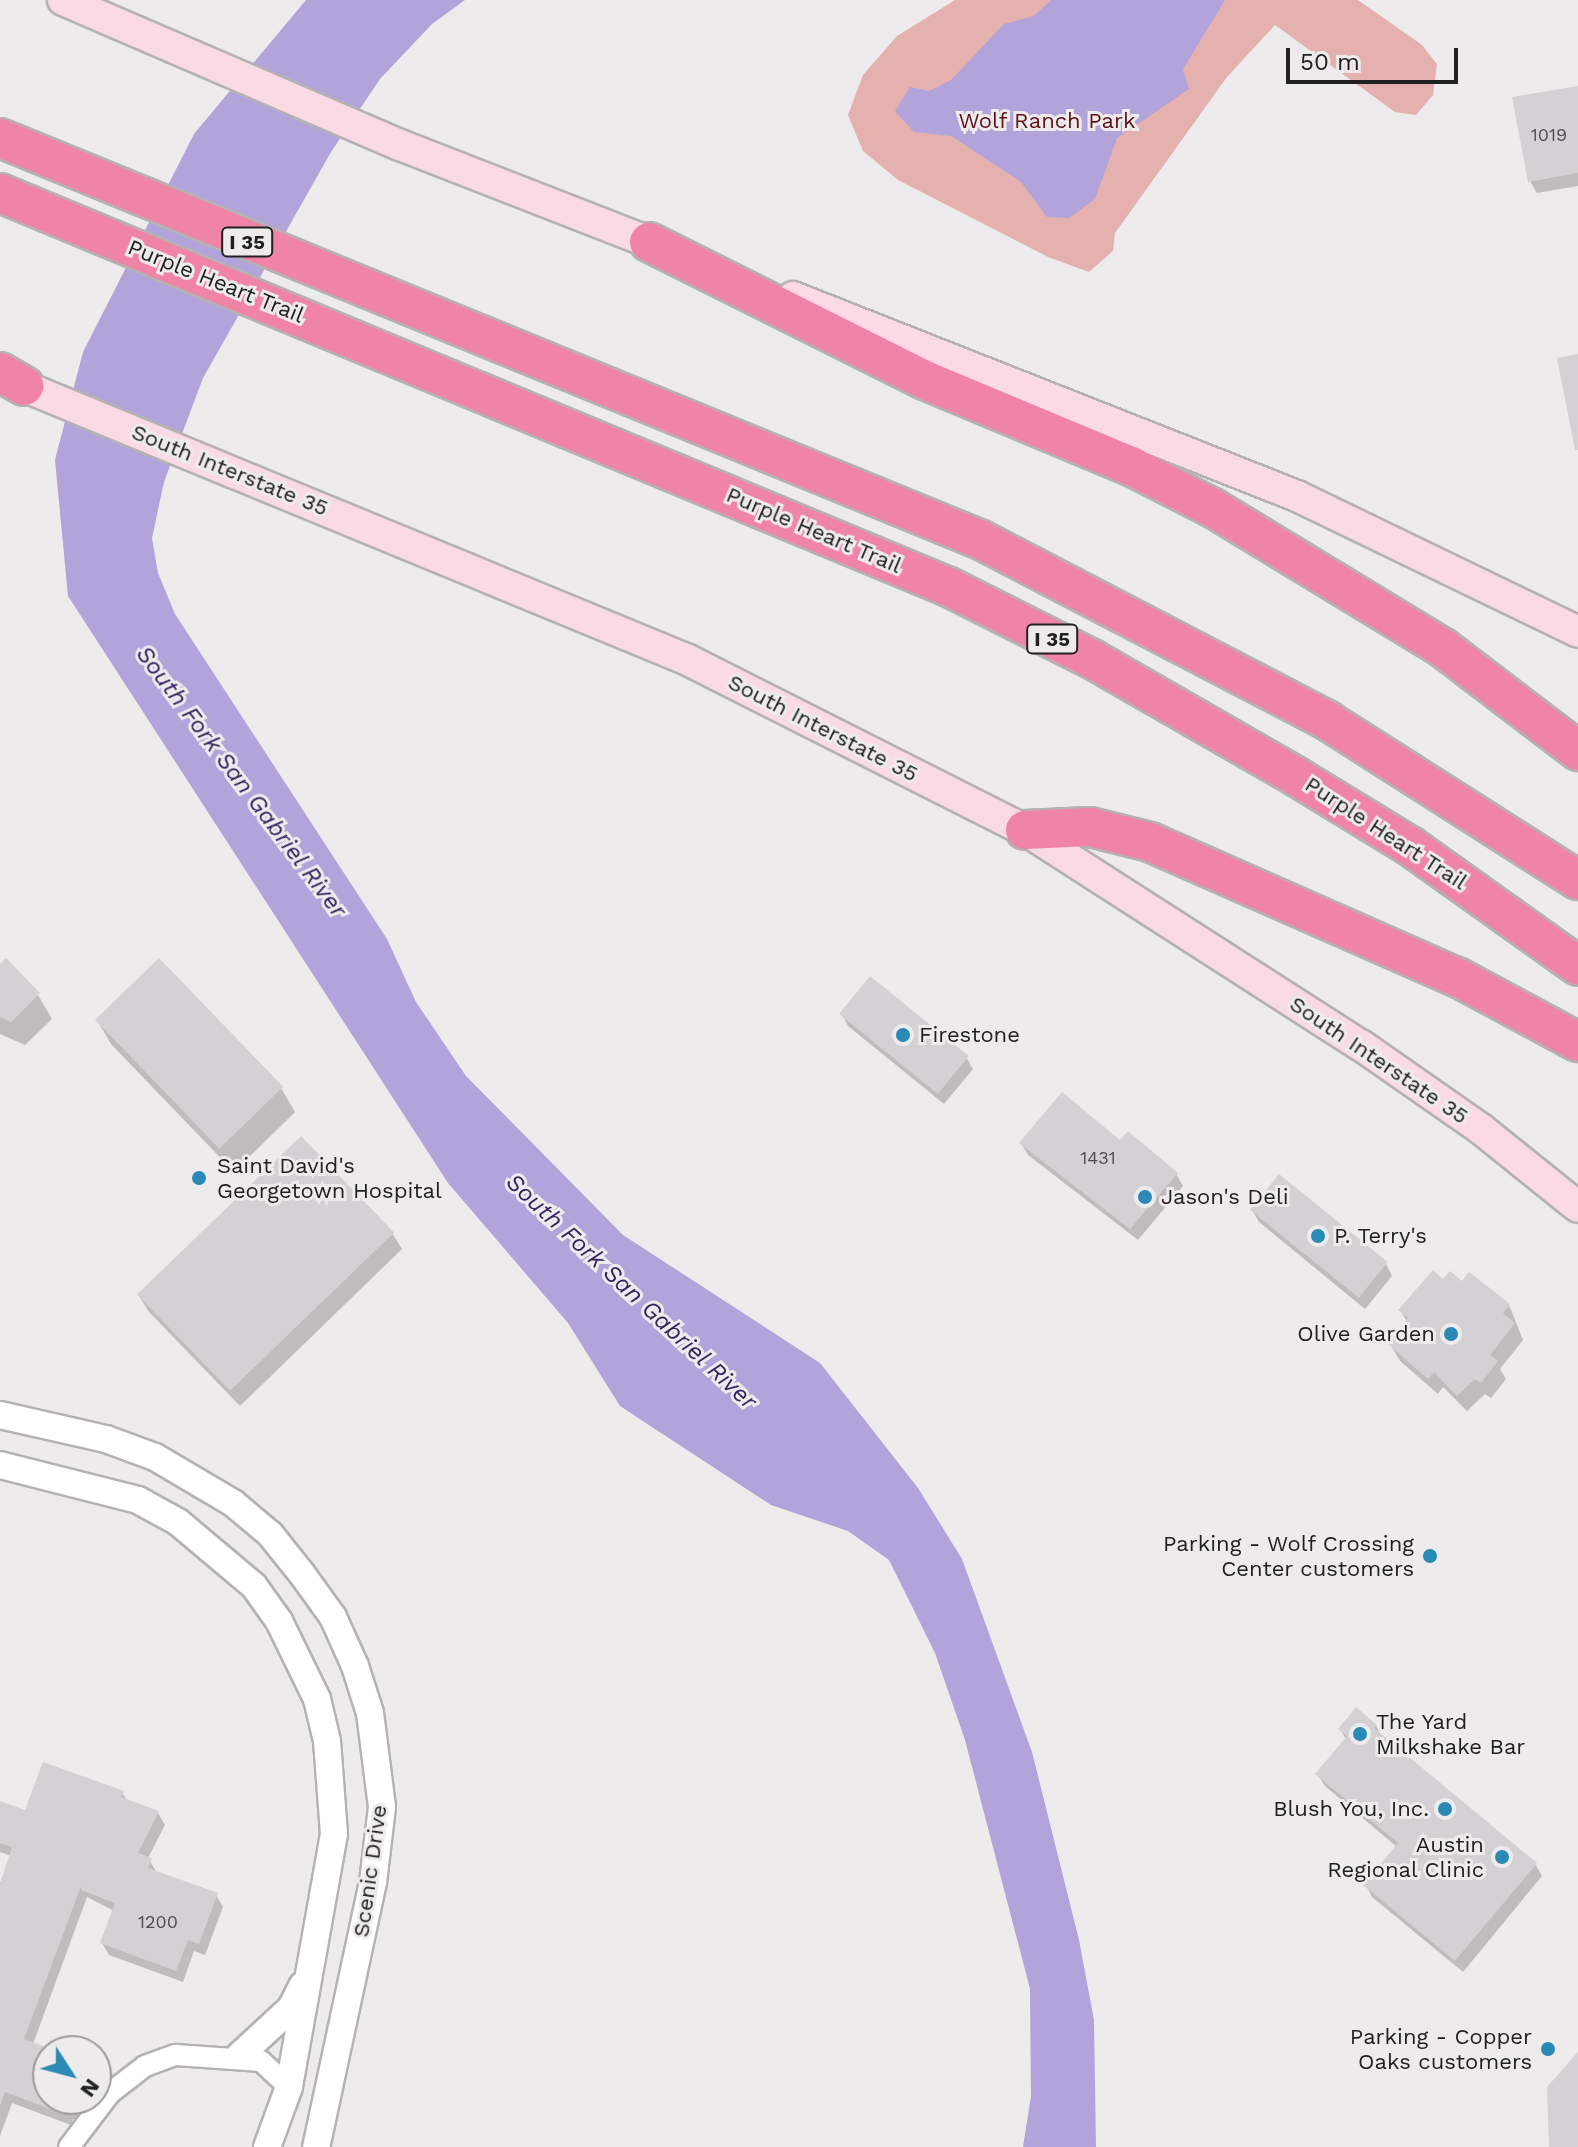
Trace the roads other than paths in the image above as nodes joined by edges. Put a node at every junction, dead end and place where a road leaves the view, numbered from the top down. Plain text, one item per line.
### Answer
1 (63, 0) edge
2 (0, 138) edge
3 (0, 193) edge
4 (649, 242) junction
5 (8, 379) edge
6 (1578, 632) edge
7 (1578, 751) edge
8 (1025, 830) junction
9 (1578, 880) edge
10 (1578, 966) edge
11 (1578, 1042) edge
12 (1578, 1207) edge
13 (0, 1415) edge
14 (0, 1465) edge
15 (313, 1965) junction
16 (239, 2056) junction
17 (289, 2087) junction
18 (69, 2147) edge
19 (267, 2147) edge
20 (316, 2147) edge

1 - 4 main road
2 - 9 highway, I 35
3 - 10 highway, Purple Heart Trail / I 35
4 - 6 main road
4 - 7 highway
5 - 8 main road, South Interstate 35
8 - 11 highway
8 - 12 main road, South Interstate 35
13 - 20 street, Scenic Drive
14 - 15 street, Scenic Drive
15 - 16 street
15 - 17 street, Scenic Drive
16 - 17 street
16 - 18 street
17 - 19 street, Scenic Drive

